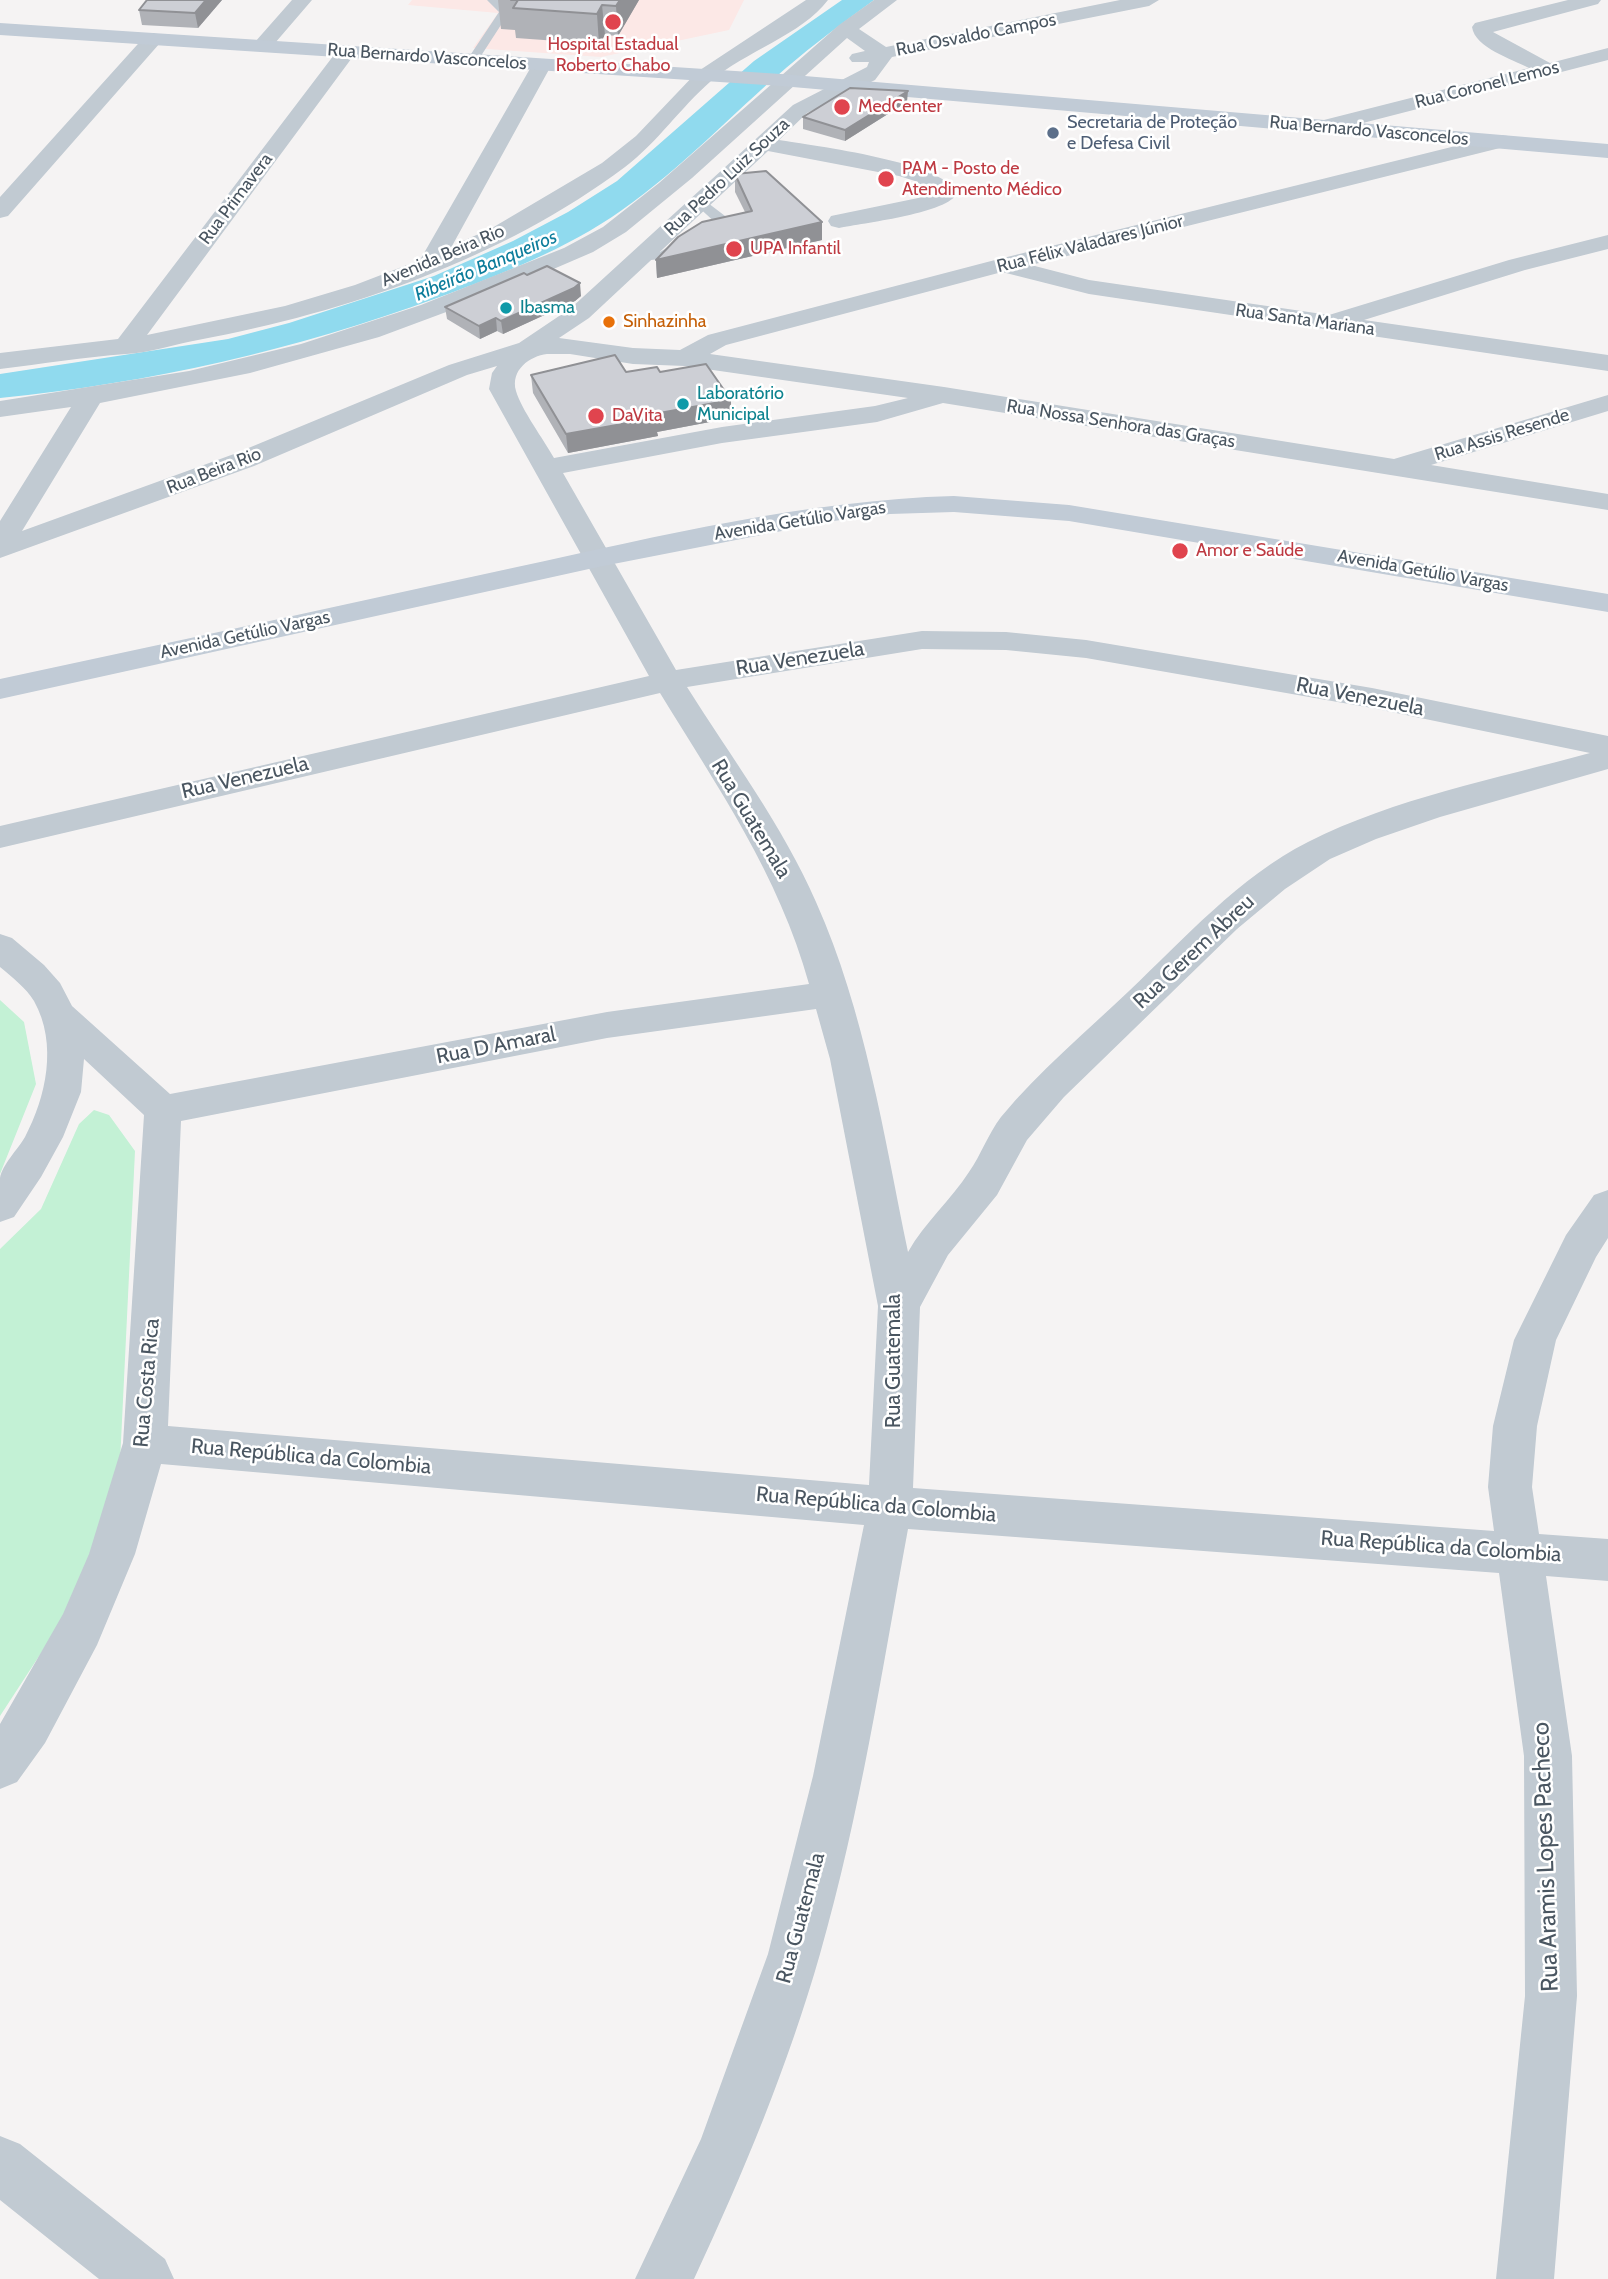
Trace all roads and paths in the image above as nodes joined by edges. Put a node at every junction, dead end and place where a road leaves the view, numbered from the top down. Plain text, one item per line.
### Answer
1 (302, 0) edge
2 (492, 0) edge
3 (818, 0) edge
4 (887, 0) edge
5 (1149, 0) edge
6 (1591, 0) edge
7 (0, 29) edge
8 (846, 29) junction
9 (125, 37) junction
10 (153, 39) junction
11 (261, 46) junction
12 (347, 51) junction
13 (884, 54) junction
14 (1608, 54) edge
15 (107, 57) dead end
16 (473, 60) junction
17 (542, 64) junction
18 (1548, 70) junction
19 (715, 76) junction
20 (791, 76) junction
21 (841, 88) junction
22 (1324, 127) junction
23 (1500, 141) junction
24 (762, 143) junction
25 (1608, 151) edge
26 (705, 199) junction
27 (0, 211) edge
28 (839, 221) dead end
29 (598, 240) junction
30 (1608, 242) edge
31 (566, 253) junction
32 (638, 259) junction
33 (430, 264) junction
34 (1003, 265) junction
35 (621, 277) junction
36 (580, 313) junction
37 (1328, 324) junction
38 (125, 347) junction
39 (551, 357) junction
40 (685, 358) junction
41 (0, 361) edge
42 (1608, 363) edge
43 (505, 373) junction
44 (425, 386) junction
45 (944, 395) junction
46 (89, 398) junction
47 (1608, 402) edge
48 (0, 409) edge
49 (545, 468) junction
50 (1396, 468) junction
51 (1608, 502) edge
52 (0, 547) edge
53 (598, 558) junction
54 (1608, 603) edge
55 (668, 681) junction
56 (0, 689) edge
57 (1608, 746) edge
58 (1608, 758) edge
59 (0, 836) edge
60 (0, 947) edge
61 (830, 994) junction
62 (59, 1015) junction
63 (163, 1110) junction
64 (0, 1206) edge
65 (1608, 1206) edge
66 (899, 1306) junction
67 (145, 1443) junction
68 (890, 1507) junction
69 (1519, 1552) junction
70 (1608, 1560) edge
71 (0, 1765) edge
72 (0, 2164) edge
73 (145, 2279) edge
74 (664, 2279) edge
75 (1525, 2279) edge

1 - 11 street
2 - 16 lane
3 - 19 street, Avenida Beira Rio
4 - 8 street
5 - 13 street, Rua Osvaldo Campos
6 - 18 street
7 - 9 main road, Rua Bernardo Vasconcelos
8 - 13 street
8 - 20 street
9 - 10 main road, Rua Bernardo Vasconcelos
9 - 15 street
10 - 11 main road, Rua Bernardo Vasconcelos
10 - 27 street
11 - 12 main road, Rua Bernardo Vasconcelos
12 - 16 main road, Rua Bernardo Vasconcelos
12 - 38 street, Rua Primavera
13 - 20 street, Rua Osvaldo Campos
13 - 21 street, Rua Pedro Luiz Souza
14 - 18 street, Rua Coronel Lemos
16 - 17 main road, Rua Bernardo Vasconcelos
17 - 19 main road, Rua Bernardo Vasconcelos
17 - 33 street
18 - 22 street, Rua Coronel Lemos
19 - 20 main road, Rua Bernardo Vasconcelos
19 - 33 street, Avenida Beira Rio
20 - 21 main road, Rua Bernardo Vasconcelos
20 - 29 street
21 - 22 main road, Rua Bernardo Vasconcelos
21 - 24 street, Rua Pedro Luiz Souza
22 - 23 main road, Rua Bernardo Vasconcelos
23 - 25 main road, Rua Bernardo Vasconcelos
23 - 34 street, Rua Félix Valadares Júnior
24 - 26 street, Rua Pedro Luiz Souza
24 - 28 street
26 - 32 street, Rua Pedro Luiz Souza
26 - 32 lane
29 - 31 street
29 - 32 street
30 - 37 street
31 - 35 street
31 - 46 street
32 - 35 street, Rua Pedro Luiz Souza
33 - 38 street, Avenida Beira Rio
34 - 37 street, Rua Santa Mariana
34 - 40 street, Rua Félix Valadares Júnior
35 - 36 street, Rua Beira Rio
36 - 39 street, Rua Beira Rio
36 - 39 street
37 - 42 street, Rua Santa Mariana
38 - 41 street, Avenida Beira Rio
39 - 40 street, Rua Nossa Senhora das Graças
39 - 43 street, Rua Beira Rio
39 - 44 street, Rua Beira Rio
40 - 45 street, Rua Nossa Senhora das Graças
43 - 44 street, Rua Beira Rio
43 - 49 street, Rua Guatemala
44 - 52 street, Rua Beira Rio
45 - 49 street
45 - 50 street, Rua Nossa Senhora das Graças
46 - 48 street
46 - 52 street
47 - 50 street, Rua Assis Resende
49 - 53 street, Rua Guatemala
50 - 51 street, Rua Nossa Senhora das Graças
53 - 54 main road, Avenida Getúlio Vargas
53 - 55 street, Rua Guatemala
53 - 56 main road, Avenida Getúlio Vargas
55 - 57 street, Rua Venezuela
55 - 59 street, Rua Venezuela
55 - 61 street, Rua Guatemala
58 - 66 street, Rua Gerem Abreu
60 - 62 street
61 - 63 street, Rua D Amaral
61 - 66 street, Rua Guatemala
62 - 63 street
62 - 64 street
63 - 67 street, Rua Costa Rica
65 - 69 street, Rua Aramis Lopes Pacheco
66 - 68 street, Rua Guatemala
67 - 68 street, Rua República da Colombia
67 - 71 street, Rua Costa Rica
68 - 69 street, Rua República da Colombia
68 - 74 street, Rua Guatemala
69 - 70 street, Rua República da Colombia
69 - 75 street, Rua Aramis Lopes Pacheco
72 - 73 street

